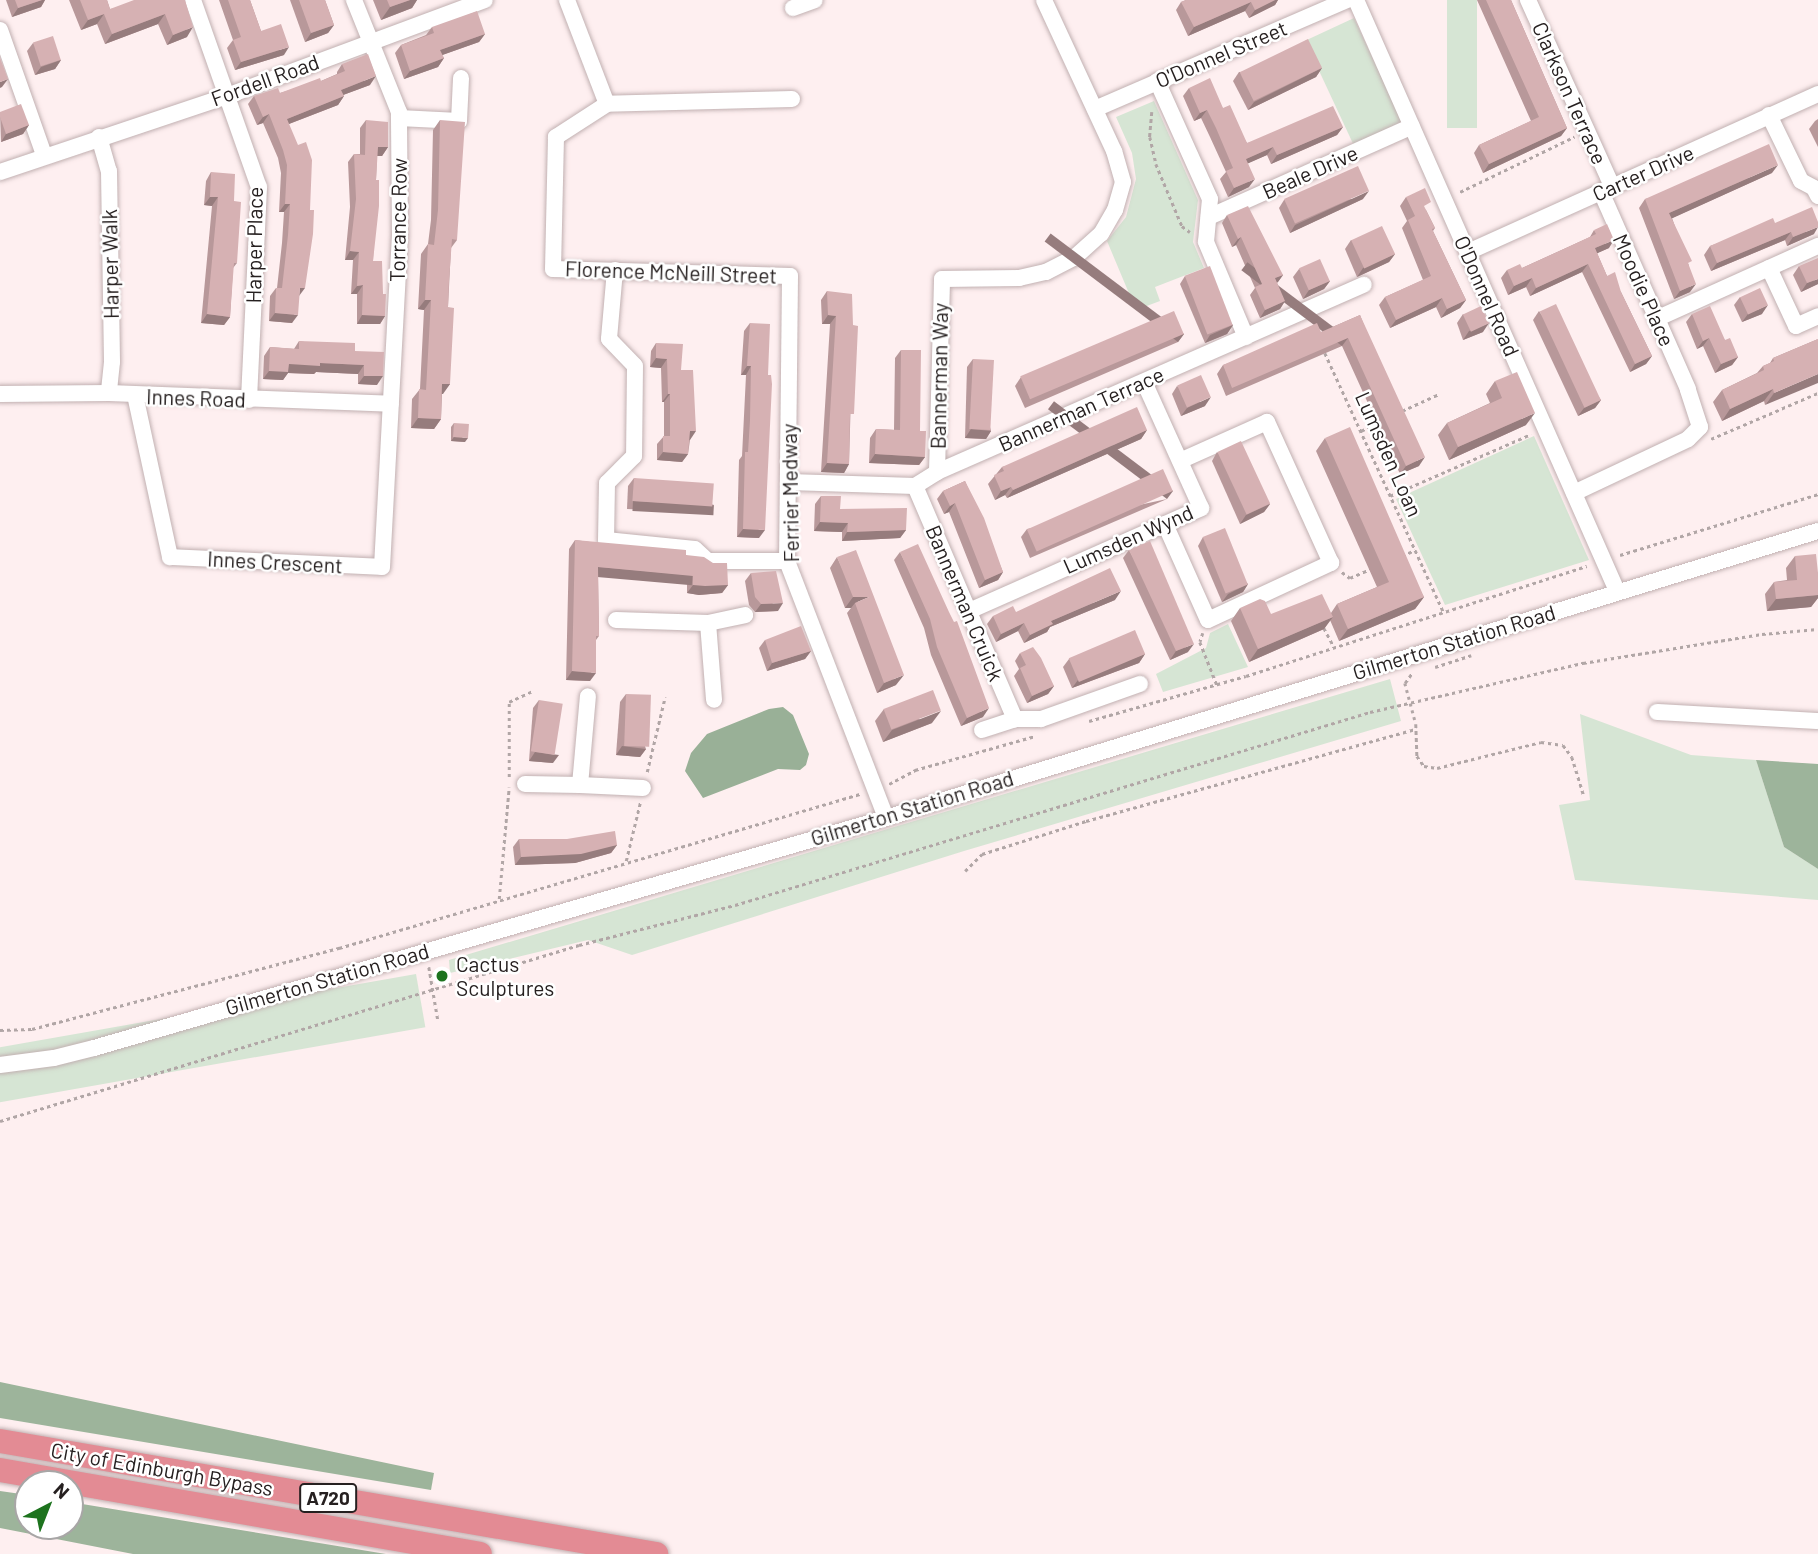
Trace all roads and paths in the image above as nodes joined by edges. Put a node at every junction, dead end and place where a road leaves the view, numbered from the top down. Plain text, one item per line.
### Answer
1 (193, 0) edge
2 (354, 0) edge
3 (485, 0) edge
4 (567, 0) edge
5 (815, 0) edge
6 (1044, 0) edge
7 (1347, 0) edge
8 (1356, 0) edge
9 (1528, 0) edge
10 (793, 8) dead end
11 (0, 30) edge
12 (369, 41) junction
13 (461, 78) dead end
14 (1157, 82) junction
15 (1818, 94) edge
16 (227, 96) junction
17 (792, 99) dead end
18 (607, 104) junction
19 (1094, 109) junction
20 (1769, 115) junction
21 (399, 118) junction
22 (1412, 126) junction
23 (1587, 131) junction
24 (99, 137) junction
25 (44, 155) junction
26 (0, 172) edge
27 (1606, 189) junction
28 (1818, 196) edge
29 (1444, 199) junction
30 (1209, 217) junction
31 (1206, 242) junction
32 (1818, 246) edge
33 (1468, 252) junction
34 (1769, 268) junction
35 (615, 270) junction
36 (790, 276) joint
37 (1364, 285) dead end
38 (1818, 316) edge
39 (1656, 318) junction
40 (1246, 337) junction
41 (1322, 347) edge
42 (1144, 382) junction
43 (109, 393) junction
44 (1818, 393) edge
45 (0, 394) edge
46 (1438, 394) dead end
47 (135, 395) junction
48 (249, 400) junction
49 (391, 404) junction
50 (1394, 415) edge
51 (1383, 420) edge
52 (1545, 428) junction
53 (1361, 431) junction
54 (1688, 439) junction
55 (1180, 461) junction
56 (937, 472) junction
57 (789, 482) junction
58 (915, 486) junction
59 (1574, 493) junction
60 (1818, 494) edge
61 (1390, 496) junction
62 (1165, 524) junction
63 (1818, 531) edge
64 (1415, 550) junction
65 (1393, 559) edge
66 (787, 561) junction
67 (1604, 561) junction
68 (1331, 563) junction
69 (1372, 569) dead end
70 (1617, 591) junction
71 (968, 611) junction
72 (1443, 611) junction
73 (745, 615) dead end
74 (616, 620) dead end
75 (1208, 620) junction
76 (708, 623) junction
77 (1323, 627) edge
78 (1818, 629) edge
79 (1334, 647) junction
80 (1405, 683) dead end
81 (1140, 684) dead end
82 (1217, 684) junction
83 (533, 691) dead end
84 (588, 696) dead end
85 (714, 699) dead end
86 (1657, 712) dead end
87 (1014, 719) junction
88 (1818, 721) edge
89 (1084, 722) dead end
90 (1416, 727) junction
91 (982, 730) dead end
92 (1044, 734) dead end
93 (525, 784) dead end
94 (580, 785) junction
95 (643, 788) dead end
96 (875, 789) junction
97 (1584, 796) dead end
98 (886, 818) junction
99 (965, 871) dead end
100 (499, 899) junction
101 (428, 950) junction
102 (432, 990) junction
103 (438, 1020) dead end
104 (0, 1030) edge
105 (0, 1065) edge
106 (0, 1121) edge
107 (0, 1441) edge
108 (0, 1470) edge
109 (480, 1554) edge
110 (656, 1554) edge

1 - 16 street, Harper Place
2 - 12 street, Torrance Row
3 - 12 street, Fordell Road
4 - 18 street
5 - 10 street
6 - 19 street
7 - 14 street, O'Donnel Street
8 - 22 street, O'Donnel Road
9 - 23 street, Clarkson Terrace
11 - 25 street
12 - 16 street, Fordell Road
12 - 21 street, Torrance Row
13 - 21 street
14 - 19 street, O'Donnel Street
14 - 30 street
14 - 31 path
15 - 20 street, Carter Drive
16 - 24 street, Fordell Road
16 - 48 street, Harper Place
17 - 18 street
18 - 35 street, Florence McNeill Street
19 - 56 street, Bannerman Way
20 - 27 street, Carter Drive
20 - 28 street
21 - 49 street, Torrance Row
22 - 29 street, O'Donnel Road
22 - 30 street, Beale Drive
23 - 27 street, Clarkson Terrace
23 - 29 path
24 - 25 street, Fordell Road
24 - 43 street, Harper Walk
25 - 26 street, Fordell Road
27 - 33 street, Carter Drive
27 - 39 street, Moodie Place
29 - 33 street, O'Donnel Road
30 - 31 street
31 - 40 street
32 - 34 street
33 - 52 street, O'Donnel Road
34 - 38 street
34 - 39 street
35 - 36 street, Florence McNeill Street
35 - 66 street
36 - 57 street, Ferrier Medway
37 - 40 street, Bannerman Terrace
39 - 54 street, Moodie Place
40 - 42 street, Bannerman Terrace
41 - 53 path, Lumsden Loan
42 - 55 street, Lumsden Wynd
42 - 56 street, Bannerman Terrace
43 - 45 street, Innes Road
43 - 47 street, Innes Road
44 - 54 path
46 - 50 path
47 - 48 street, Innes Road
47 - 49 street, Innes Crescent
48 - 49 street, Innes Road
51 - 53 path
52 - 59 street, O'Donnel Road
52 - 61 path
53 - 61 path, Lumsden Loan
54 - 59 street
55 - 62 street, Lumsden Wynd
55 - 68 street
56 - 58 street, Bannerman Terrace
57 - 58 street
57 - 66 street, Ferrier Medway
58 - 71 street, Bannerman Cruick
59 - 67 street, O'Donnel Road
60 - 67 path
61 - 64 path, Lumsden Loan
62 - 71 street, Lumsden Wynd
62 - 75 street
63 - 70 street, Gilmerton Station Road
64 - 65 path
64 - 72 path, Lumsden Loan
66 - 96 street, Ferrier Medway
67 - 70 street, O'Donnel Road
67 - 72 path
68 - 69 path
68 - 75 street
70 - 98 street, Gilmerton Station Road
71 - 87 street, Bannerman Cruick
72 - 79 path
73 - 76 street
74 - 76 street
75 - 82 path
76 - 85 street
77 - 79 path
78 - 102 path
79 - 82 path
80 - 90 path, bridge
81 - 87 street
82 - 89 path
83 - 100 path
84 - 94 street
86 - 88 street
87 - 91 street
90 - 97 path
90 - 99 path
92 - 96 path
93 - 94 street
94 - 95 street
96 - 98 street, Ferrier Medway
96 - 100 path
98 - 101 street, Gilmerton Station Road
100 - 104 path
101 - 102 path
101 - 105 street, Gilmerton Station Road
102 - 103 path
102 - 106 path
107 - 110 highway, City of Edinburgh Bypass / A720
108 - 109 highway, City of Edinburgh Bypass / A720

